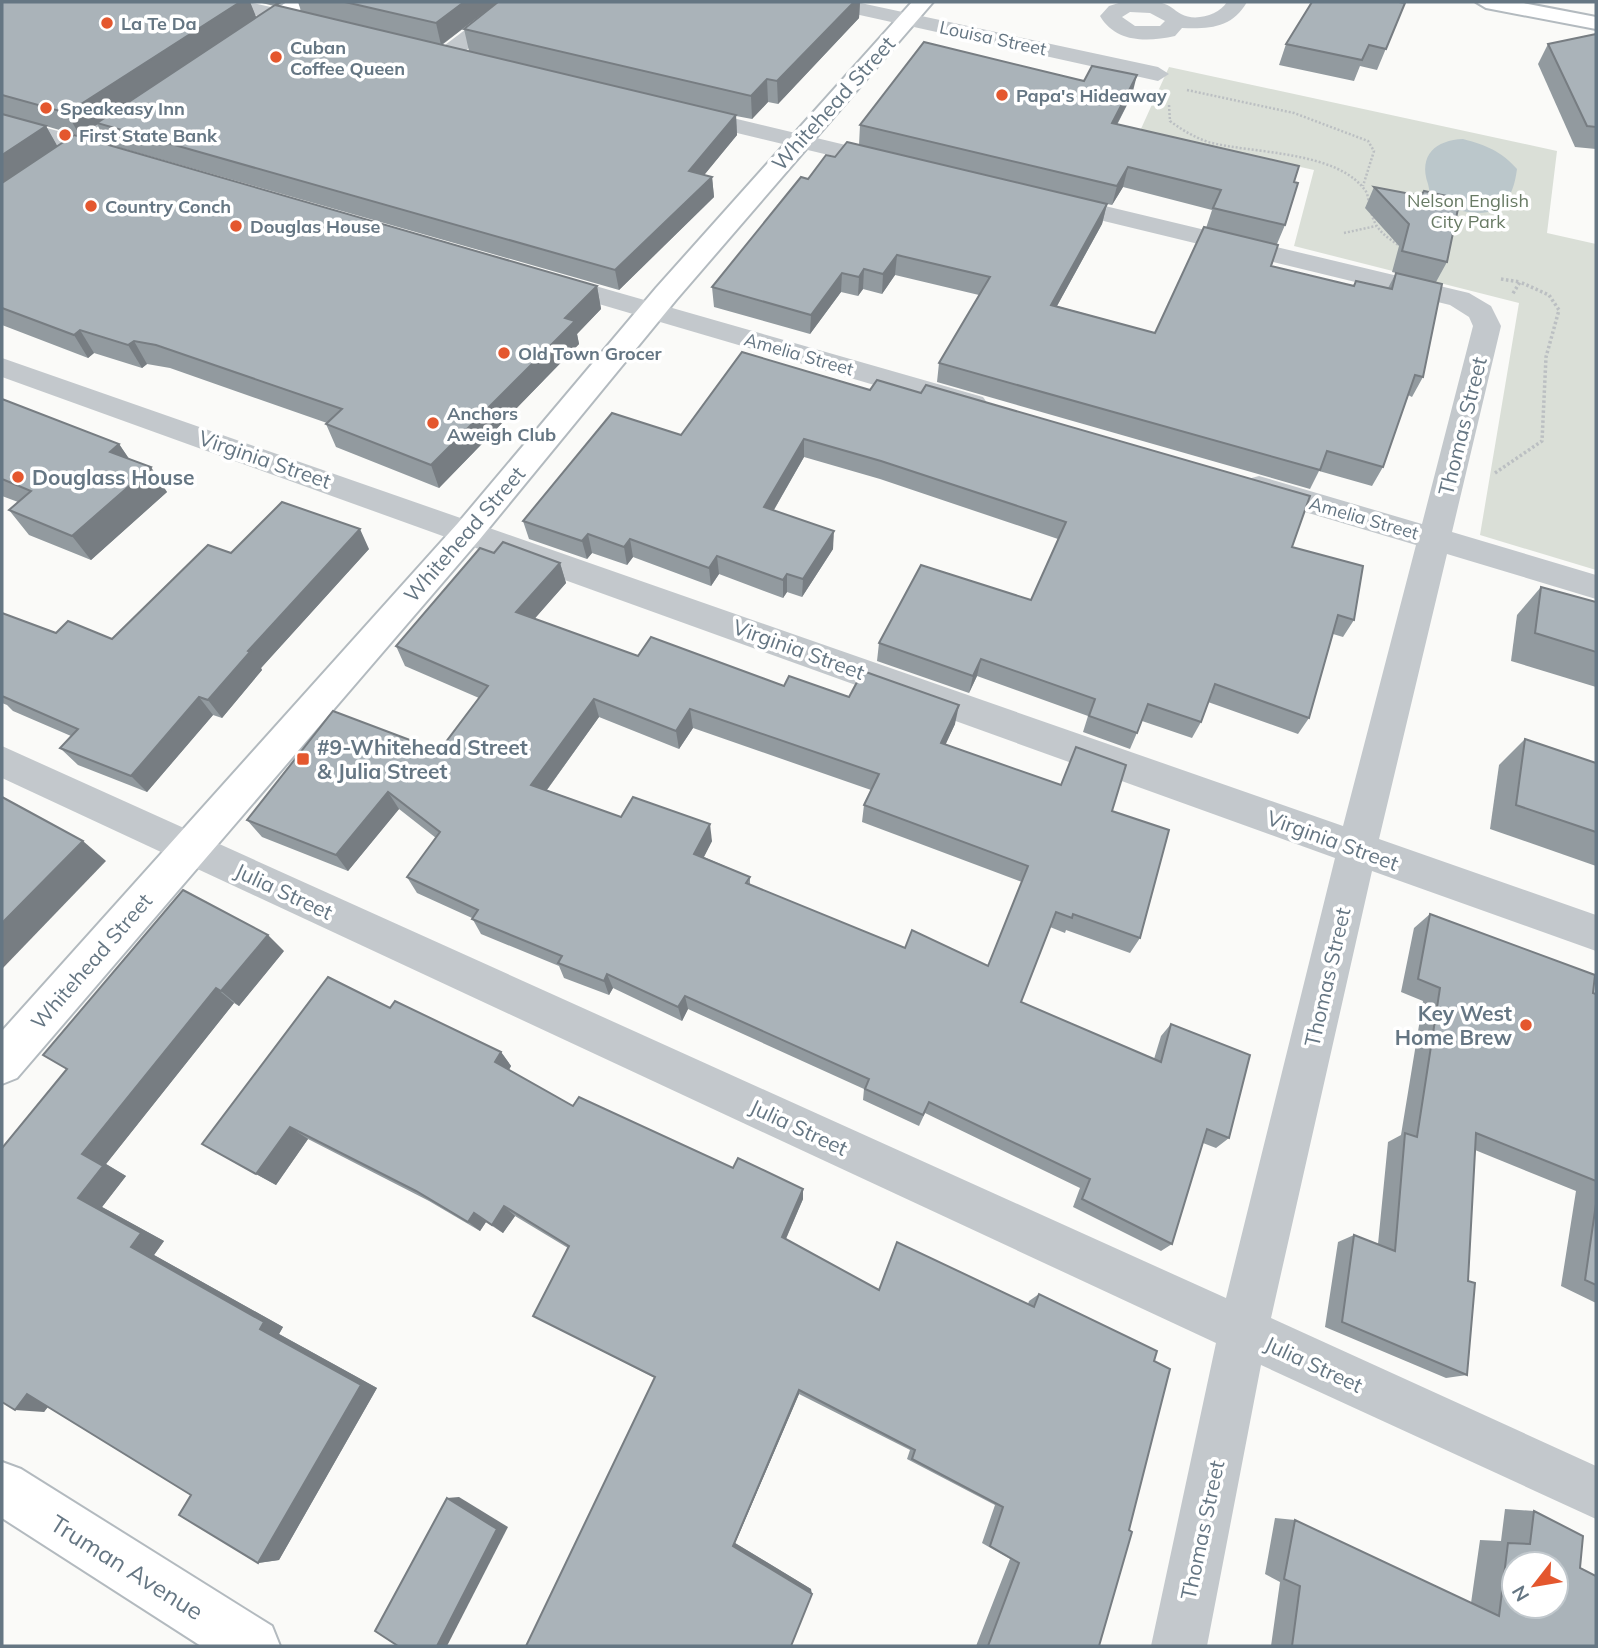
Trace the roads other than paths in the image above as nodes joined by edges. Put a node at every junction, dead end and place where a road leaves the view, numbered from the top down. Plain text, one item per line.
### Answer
1 (223, 2) edge
2 (301, 2) edge
3 (515, 2) edge
4 (828, 2) edge
5 (1237, 2) edge
6 (1486, 2) edge
7 (916, 11) edge
8 (280, 16) junction
9 (1176, 21) dead end
10 (1596, 23) edge
11 (340, 30) edge
12 (229, 49) edge
13 (419, 49) edge
14 (445, 56) junction
15 (472, 62) edge
16 (1158, 74) dead end
17 (162, 94) edge
18 (660, 107) edge
19 (2, 123) edge
20 (799, 141) junction
21 (85, 145) junction
22 (136, 160) edge
23 (920, 170) edge
24 (1029, 196) edge
25 (2, 201) edge
26 (524, 274) edge
27 (652, 311) junction
28 (2, 367) edge
29 (995, 411) edge
30 (1234, 480) edge
31 (469, 531) junction
32 (1434, 538) junction
33 (1596, 587) edge
34 (2, 761) edge
35 (190, 848) junction
36 (1357, 849) junction
37 (1596, 933) edge
38 (2, 1063) edge
39 (1243, 1331) junction
40 (2, 1488) edge
41 (1596, 1493) edge
42 (252, 1646) edge
43 (1178, 1646) edge

1 - 8 street
2 - 8 street
3 - 14 street
4 - 7 street, Louisa Street
5 - 9 street
6 - 10 street
7 - 16 street, Louisa Street
7 - 20 street, Whitehead Street
8 - 11 street
8 - 12 street
13 - 14 street
14 - 15 street
17 - 21 street
18 - 20 street
19 - 21 street
20 - 23 street
20 - 27 street, Whitehead Street
21 - 22 street
21 - 25 street
24 - 32 street, Thomas Street
26 - 27 street, Amelia Street
27 - 29 street, Amelia Street
27 - 31 street, Whitehead Street
28 - 31 street, Virginia Street
30 - 32 street, Amelia Street
31 - 35 street, Whitehead Street
31 - 36 street, Virginia Street
32 - 33 street, Amelia Street
32 - 36 street, Thomas Street
34 - 35 street, Julia Street
35 - 38 street, Whitehead Street
35 - 39 street, Julia Street
36 - 37 street, Virginia Street
36 - 39 street, Thomas Street
39 - 41 street, Julia Street
39 - 43 street, Thomas Street
40 - 42 street, Truman Avenue

